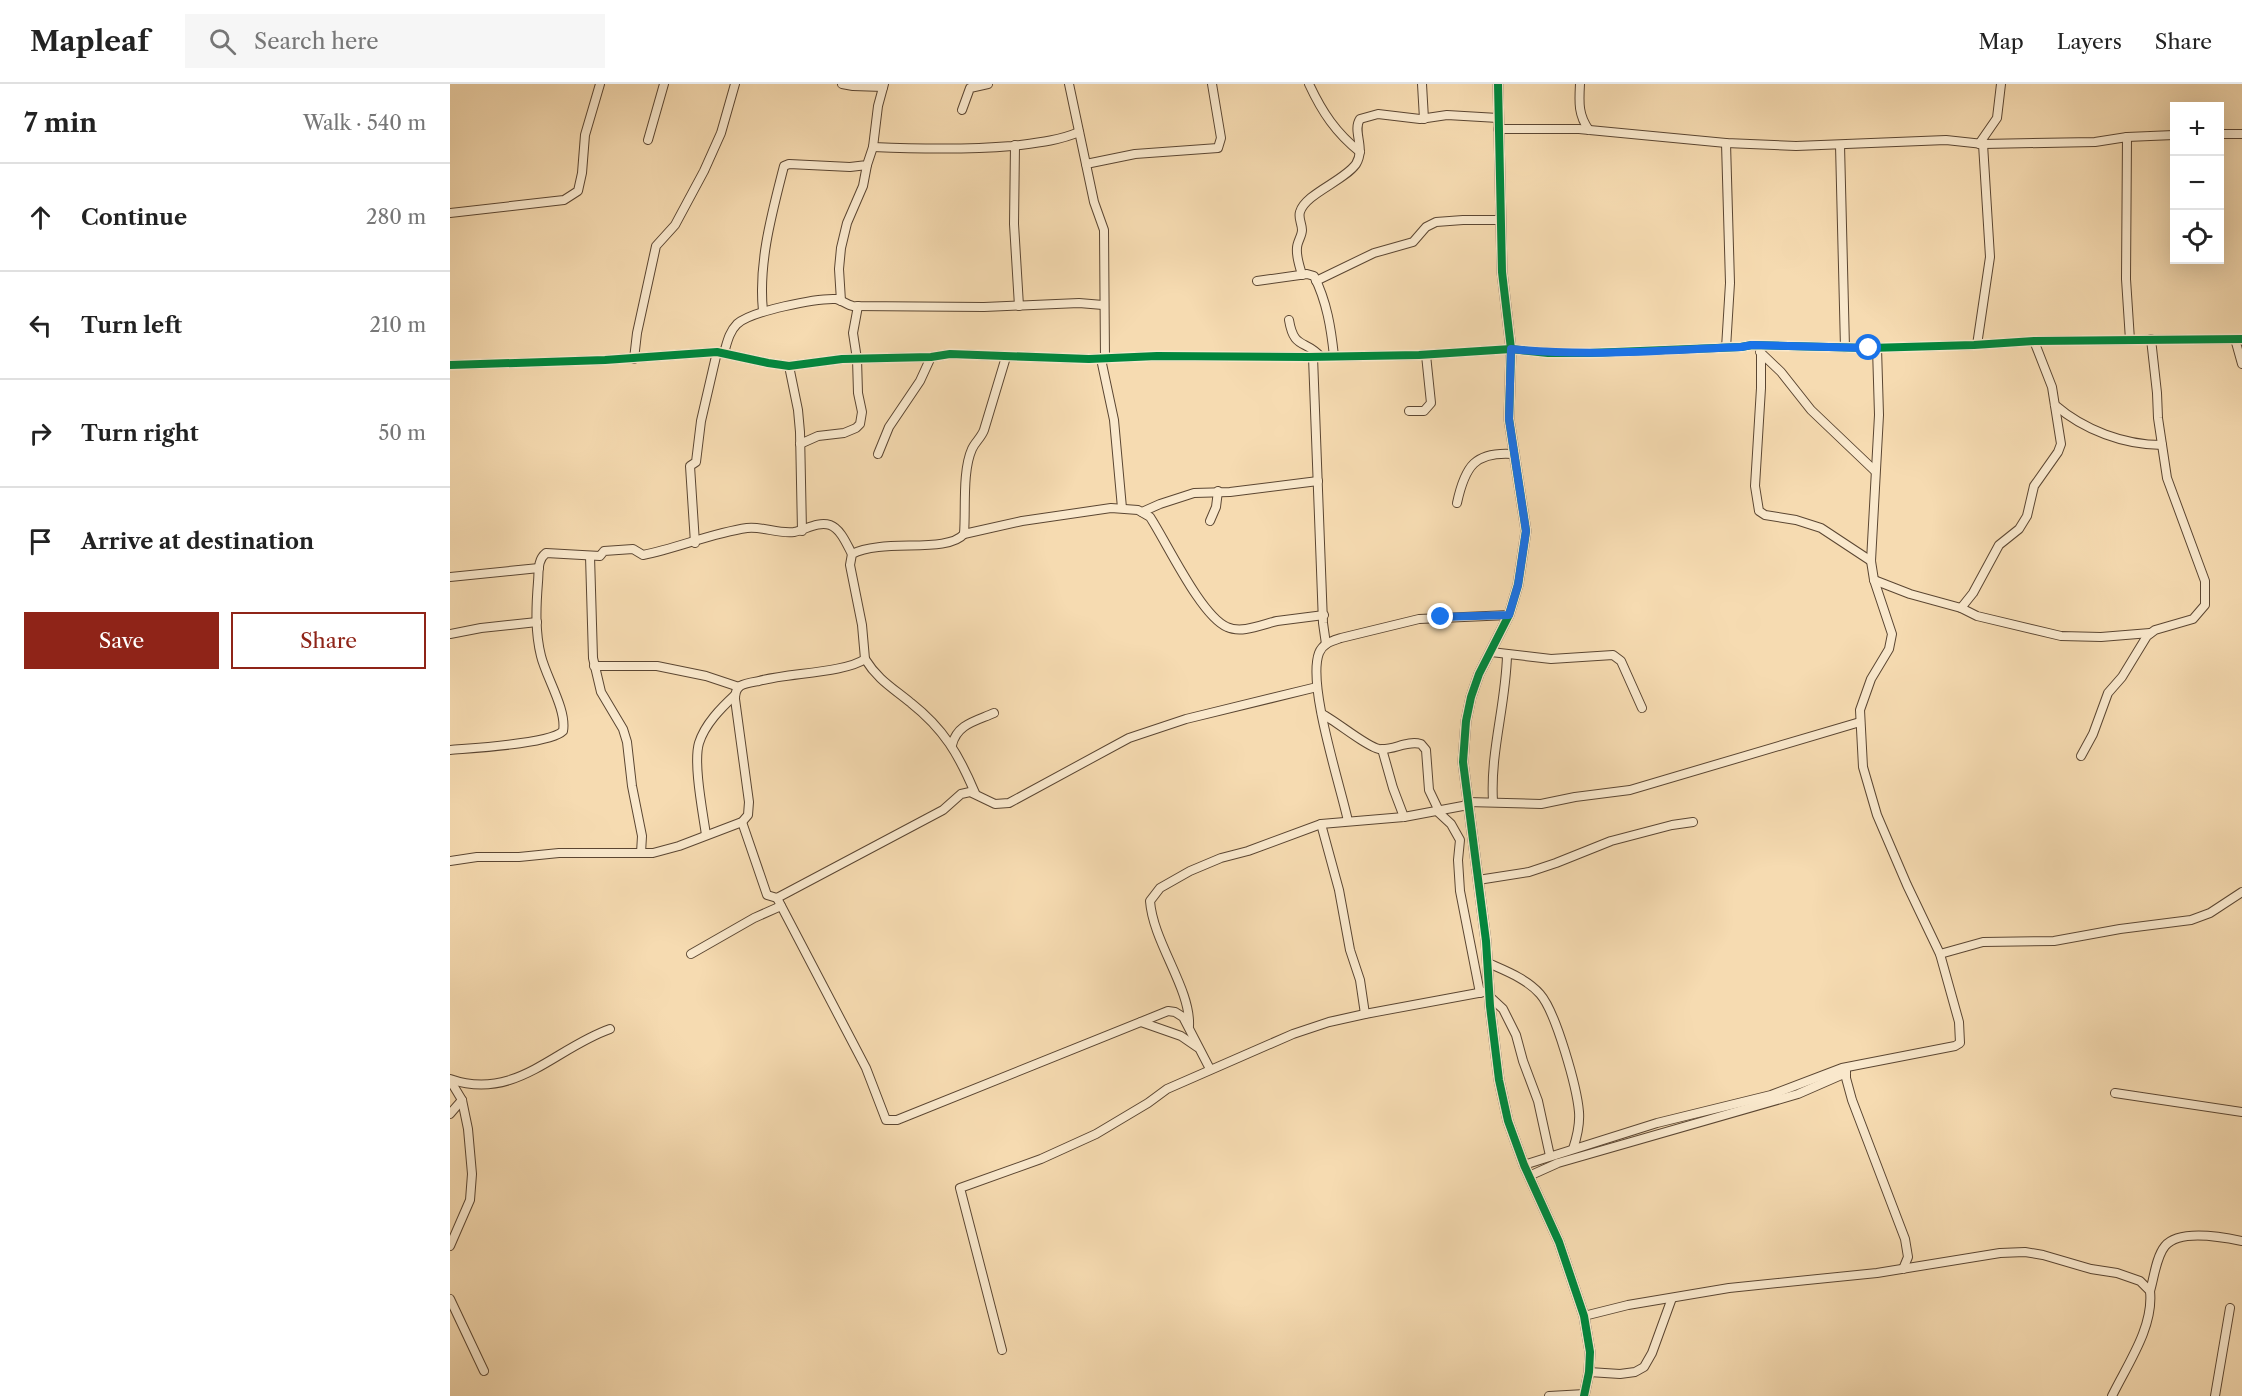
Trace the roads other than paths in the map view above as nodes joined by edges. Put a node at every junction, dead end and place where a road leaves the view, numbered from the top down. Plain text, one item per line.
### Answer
1 (600, 84) edge
2 (664, 84) edge
3 (735, 84) edge
4 (842, 84) edge
5 (987, 84) edge
6 (1069, 84) edge
7 (1212, 84) edge
8 (1309, 84) edge
9 (1422, 84) edge
10 (1498, 84) edge
11 (1580, 84) edge
12 (2001, 84) edge
13 (884, 85) edge
14 (962, 110) dead end
15 (1498, 118) junction
16 (1424, 119) junction
17 (1498, 129) junction
18 (1589, 130) junction
19 (1079, 132) junction
20 (2224, 134) edge
21 (2242, 134) edge
22 (2170, 135) edge
23 (2127, 137) junction
24 (648, 140) dead end
25 (1726, 143) junction
26 (1981, 144) junction
27 (1015, 145) junction
28 (1840, 145) junction
29 (873, 147) junction
30 (1360, 152) junction
31 (1086, 164) junction
32 (867, 165) junction
33 (450, 213) edge
34 (1501, 220) junction
35 (1302, 275) junction
36 (1257, 281) dead end
37 (1316, 281) junction
38 (841, 301) junction
39 (1103, 305) junction
40 (858, 306) junction
41 (1019, 306) junction
42 (763, 311) junction
43 (1289, 321) dead end
44 (2151, 339) junction
45 (2239, 339) edge
46 (2130, 340) junction
47 (2034, 341) junction
48 (1752, 345) junction
49 (1977, 345) junction
50 (1726, 348) junction
51 (1845, 348) junction
52 (1877, 348) junction
53 (1511, 349) junction
54 (721, 353) junction
55 (1761, 353) junction
56 (1426, 355) junction
57 (1334, 356) junction
58 (931, 357) junction
59 (1006, 357) junction
60 (1317, 357) junction
61 (634, 358) junction
62 (856, 359) junction
63 (1103, 359) junction
64 (2242, 364) edge
65 (450, 365) edge
66 (789, 366) junction
67 (2055, 405) junction
68 (1409, 411) dead end
69 (800, 444) junction
70 (2162, 445) junction
71 (878, 454) dead end
72 (1514, 454) junction
73 (1875, 471) junction
74 (1318, 481) junction
75 (1218, 491) junction
76 (1456, 503) dead end
77 (1122, 508) junction
78 (1142, 512) junction
79 (1210, 521) dead end
80 (802, 531) junction
81 (964, 534) junction
82 (695, 543) junction
83 (852, 554) junction
84 (590, 556) junction
85 (1871, 561) junction
86 (539, 568) junction
87 (450, 577) edge
88 (1874, 580) junction
89 (1961, 608) junction
90 (1324, 615) junction
91 (1509, 615) junction
92 (537, 622) junction
93 (450, 633) edge
94 (2150, 633) junction
95 (1326, 644) junction
96 (1491, 652) junction
97 (1507, 655) junction
98 (865, 659) junction
99 (594, 666) junction
100 (1317, 687) junction
101 (737, 691) junction
102 (1642, 708) dead end
103 (994, 713) dead end
104 (1322, 714) junction
105 (1860, 722) junction
106 (952, 745) junction
107 (1382, 749) junction
108 (450, 750) edge
109 (2081, 756) dead end
110 (975, 793) junction
111 (1493, 801) junction
112 (1468, 803) junction
113 (1438, 811) junction
114 (1404, 817) junction
115 (1348, 821) junction
116 (742, 822) junction
117 (1693, 822) dead end
118 (1321, 824) junction
119 (706, 835) junction
120 (641, 854) junction
121 (450, 861) edge
122 (1478, 880) junction
123 (2242, 892) edge
124 (779, 902) junction
125 (691, 954) dead end
126 (1940, 954) junction
127 (1488, 963) junction
128 (1486, 993) junction
129 (1365, 1014) junction
130 (1141, 1022) junction
131 (1188, 1027) junction
132 (610, 1029) dead end
133 (1199, 1048) junction
134 (1210, 1069) junction
135 (1846, 1070) junction
136 (450, 1079) edge
137 (2115, 1093) dead end
138 (462, 1100) junction
139 (2242, 1112) edge
140 (450, 1114) edge
141 (1573, 1149) junction
142 (1550, 1156) junction
143 (1524, 1165) junction
144 (1529, 1176) junction
145 (2242, 1240) edge
146 (450, 1246) edge
147 (1903, 1269) junction
148 (2150, 1291) junction
149 (1672, 1298) junction
150 (450, 1299) edge
151 (2230, 1308) dead end
152 (1584, 1316) junction
153 (1002, 1350) dead end
154 (484, 1371) dead end
155 (1589, 1372) junction
156 (1565, 1395) edge
157 (1584, 1395) edge
158 (1549, 1396) edge
159 (2112, 1396) edge
160 (2215, 1396) edge

1 - 33 street
2 - 24 street
3 - 61 street
4 - 13 street
5 - 14 street
6 - 19 street
7 - 31 street
8 - 30 street
9 - 16 street
10 - 15 street
11 - 18 street
12 - 26 street
13 - 29 street
15 - 16 street
15 - 17 street
16 - 30 street
17 - 18 street
17 - 34 street
18 - 25 street
19 - 27 street
19 - 31 street
20 - 21 street
22 - 23 street
23 - 26 street
23 - 46 street
25 - 28 street
25 - 50 street
26 - 28 street
26 - 49 street
27 - 29 street
27 - 41 street
28 - 51 street
29 - 32 street
30 - 35 street
31 - 39 street
32 - 38 street
32 - 42 street
34 - 37 street
34 - 53 street
35 - 36 street
35 - 37 street
37 - 57 street
38 - 40 street
38 - 42 street
39 - 41 street
39 - 63 street
40 - 41 street
40 - 62 street
42 - 54 street
43 - 60 street
44 - 45 street
44 - 46 street
44 - 70 street
45 - 64 street
46 - 47 street
47 - 49 street
47 - 67 street
48 - 50 street
48 - 51 street
48 - 55 street
49 - 52 street
50 - 53 street
51 - 52 street
52 - 73 street
53 - 56 street
53 - 72 street
54 - 61 street
54 - 66 street
54 - 82 street
55 - 73 street
55 - 85 street
56 - 57 street
56 - 68 street
57 - 60 street
58 - 59 street
58 - 62 street
58 - 71 street
59 - 63 street
59 - 81 street
60 - 63 street
60 - 74 street
61 - 65 street
62 - 66 street
62 - 69 street
63 - 77 street
66 - 69 street
67 - 70 street
67 - 89 street
69 - 80 street
70 - 94 street
72 - 76 street
72 - 91 street
73 - 85 street
74 - 75 street
74 - 90 street
75 - 78 street
75 - 79 street
77 - 78 street
77 - 81 street
78 - 90 street
80 - 82 street
80 - 83 street
81 - 83 street
82 - 84 street
83 - 98 street
84 - 86 street
84 - 99 street
85 - 88 street
86 - 87 street
86 - 92 street
88 - 89 street
88 - 105 street
89 - 94 street
90 - 95 street
91 - 95 street
91 - 96 street
92 - 93 street
92 - 108 street
94 - 109 street
95 - 100 street
96 - 97 street
96 - 112 street
97 - 102 street
97 - 111 street
98 - 101 street
98 - 106 street
99 - 101 street
99 - 120 street
100 - 104 street
100 - 110 street
101 - 116 street
101 - 119 street
103 - 106 street
104 - 107 street
104 - 115 street
105 - 111 street
105 - 126 street
106 - 110 street
107 - 113 street
107 - 114 street
110 - 124 street
111 - 112 street
112 - 113 street
112 - 122 street
113 - 114 street
113 - 128 street
114 - 115 street
115 - 118 street
116 - 119 street
116 - 124 street
117 - 122 street
118 - 129 street
118 - 131 street
119 - 120 street
120 - 121 street
122 - 127 street
123 - 126 street
124 - 125 street
124 - 130 street
126 - 135 street
127 - 128 street
127 - 141 street
128 - 129 street
128 - 142 street
128 - 143 street
129 - 134 street
130 - 131 street
130 - 133 street
131 - 133 street
132 - 136 street
133 - 134 street
134 - 153 street
135 - 141 street
135 - 144 street
135 - 147 street
136 - 138 street
137 - 139 street
138 - 140 street
138 - 146 street
141 - 142 street
142 - 143 street
143 - 144 street
144 - 152 street
145 - 148 street
147 - 148 street
147 - 149 street
148 - 159 street
149 - 152 street
149 - 155 street
150 - 154 street
151 - 160 street
152 - 155 street
155 - 157 street
156 - 157 street
156 - 158 street

